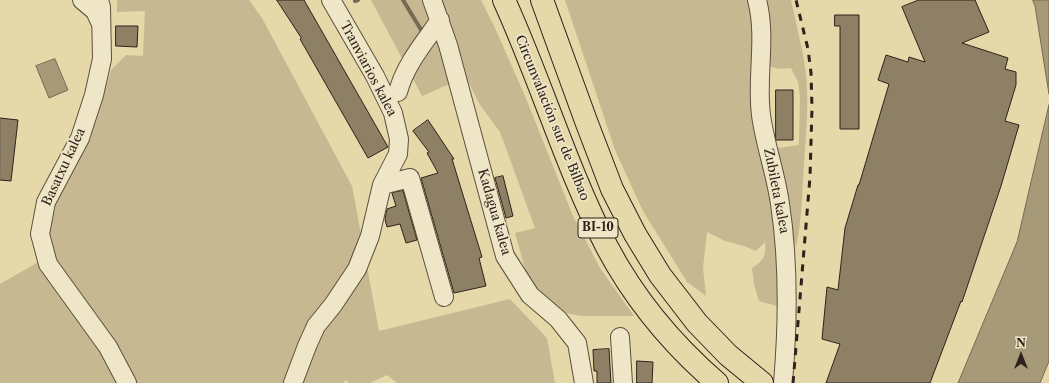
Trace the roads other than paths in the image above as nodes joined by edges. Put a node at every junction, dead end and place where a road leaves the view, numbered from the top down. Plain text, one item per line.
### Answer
1 (82, 0) edge
2 (99, 0) edge
3 (331, 0) edge
4 (432, 0) edge
5 (504, 0) edge
6 (542, 0) edge
7 (757, 0) edge
8 (440, 20) junction
9 (101, 24) junction
10 (398, 92) dead end
11 (382, 186) junction
12 (444, 297) dead end
13 (620, 337) dead end
14 (127, 383) edge
15 (293, 383) edge
16 (584, 383) edge
17 (623, 383) edge
18 (717, 383) edge
19 (762, 383) edge
20 (783, 383) edge

1 - 9 street
2 - 9 street, Basatxu kalea
3 - 11 street, Tranviarios kalea
4 - 8 street, Kadagua kalea
5 - 18 highway, Circunvalación sur de Bilbao / BI-10
6 - 19 highway, BI-10
7 - 20 street, Zubileta kalea
8 - 10 street
8 - 16 street, Kadagua kalea
9 - 14 street, Basatxu kalea
11 - 12 street
11 - 15 street
13 - 17 street

